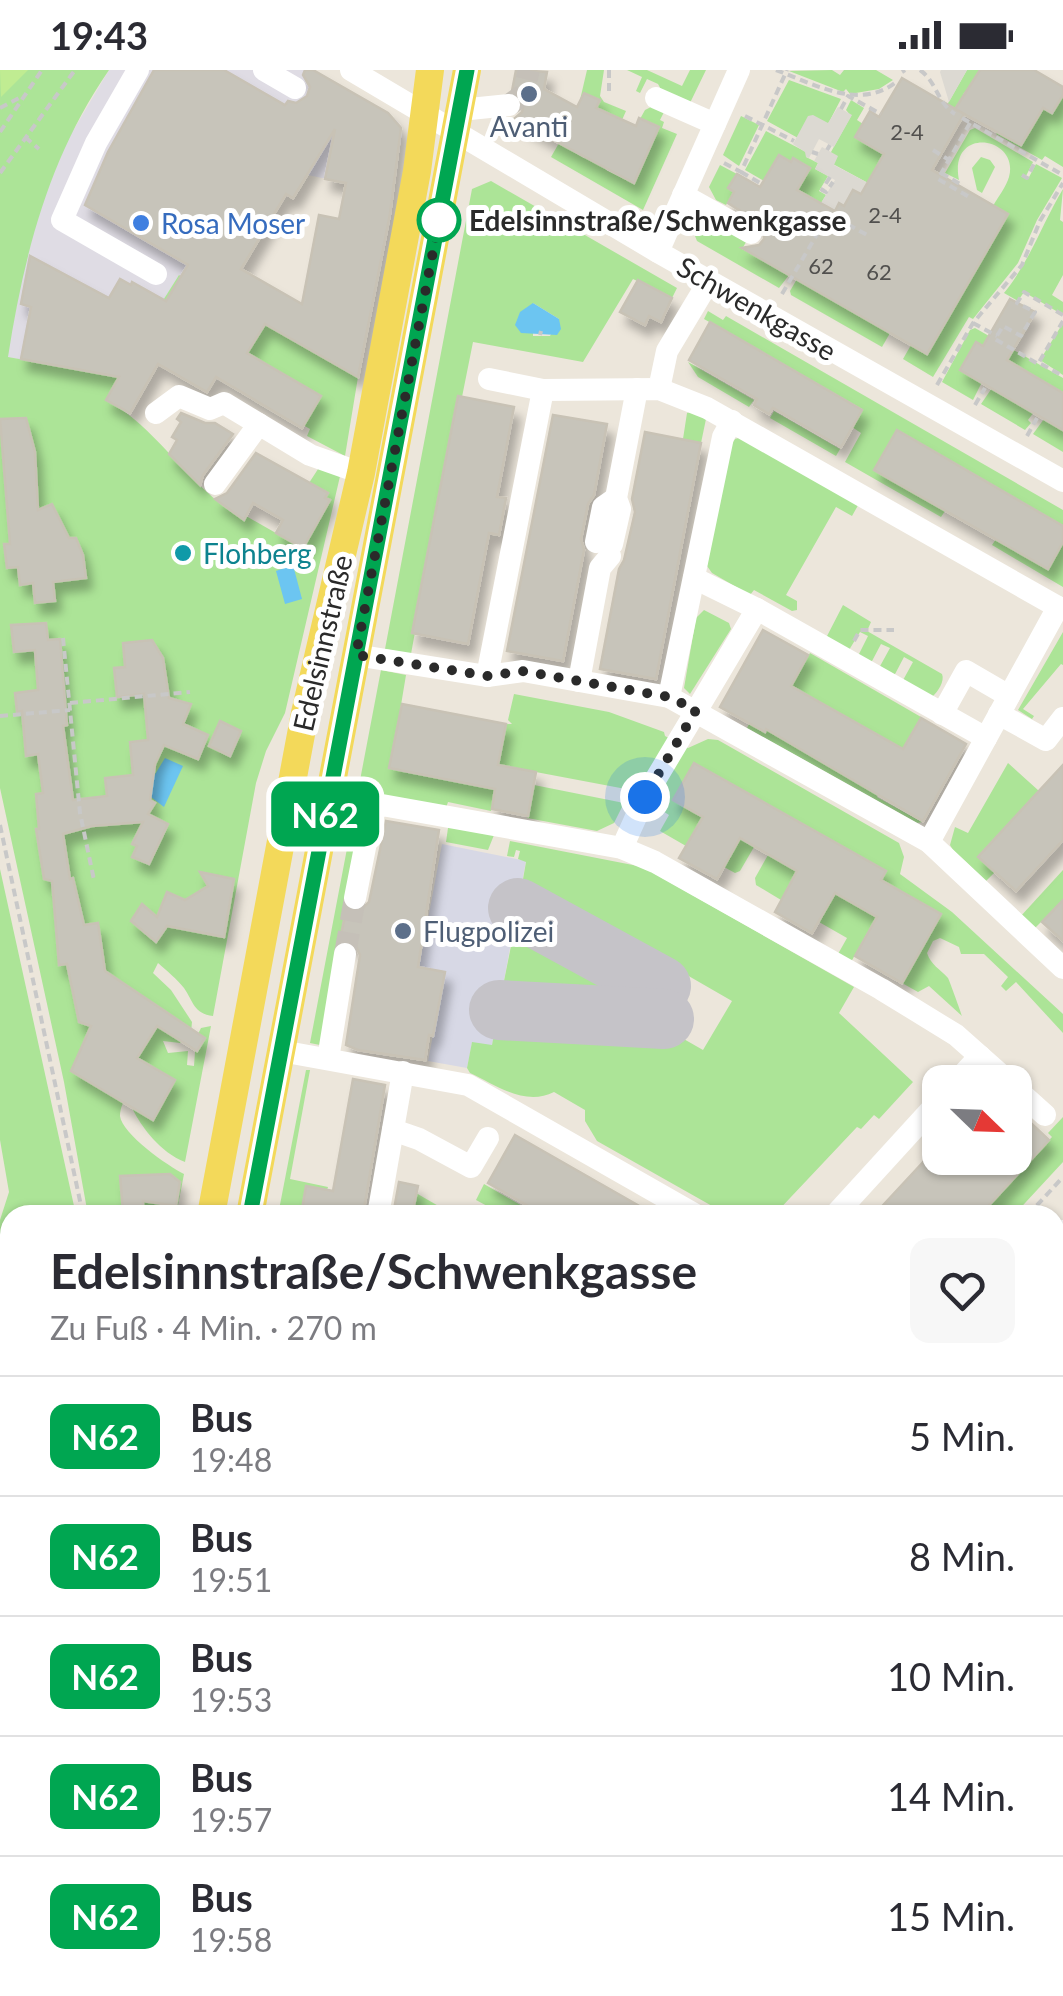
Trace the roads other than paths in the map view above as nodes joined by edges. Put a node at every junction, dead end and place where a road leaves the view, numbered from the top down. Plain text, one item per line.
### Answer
1 (138, 70) edge
2 (264, 70) edge
3 (351, 70) edge
4 (430, 70) edge
5 (467, 70) edge
6 (739, 70) edge
7 (295, 88) dead end
8 (656, 98) dead end
9 (509, 105) tunnel mouth
10 (424, 113) junction
11 (719, 114) junction
12 (458, 121) junction
13 (685, 191) junction
14 (751, 233) dead end
15 (658, 252) junction
16 (156, 274) dead end
17 (709, 281) junction
18 (489, 379) dead end
19 (543, 390) junction
20 (648, 390) junction
21 (156, 413) dead end
22 (732, 421) junction
23 (258, 424) junction
24 (361, 473) junction
25 (1063, 481) edge
26 (216, 484) dead end
27 (694, 578) junction
28 (1061, 608) edge
29 (757, 610) junction
30 (356, 655) junction
31 (488, 676) junction
32 (579, 681) junction
33 (669, 697) junction
34 (1004, 705) junction
35 (696, 710) junction
36 (942, 714) junction
37 (1063, 718) edge
38 (986, 738) junction
39 (929, 842) junction
40 (622, 848) junction
41 (355, 898) tunnel mouth
42 (345, 954) tunnel mouth
43 (1063, 968) edge
44 (281, 1051) junction
45 (980, 1056) junction
46 (328, 1060) junction
47 (972, 1065) edge
48 (990, 1065) edge
49 (403, 1072) junction
50 (1032, 1103) edge
51 (1045, 1115) dead end
52 (922, 1120) edge
53 (393, 1130) junction
54 (488, 1138) dead end
55 (213, 1205) edge
56 (252, 1205) edge
57 (380, 1205) edge
58 (678, 1205) edge
59 (843, 1205) edge

1 - 16 street
2 - 7 street
3 - 10 street, Schwenkgasse
4 - 10 main road, Edelsinnstraße
5 - 12 main road, Edelsinnstraße
6 - 11 street
8 - 11 street
9 - 12 street
10 - 12 street, Schwenkgasse
10 - 24 main road, Edelsinnstraße
11 - 13 street
12 - 15 street, Schwenkgasse
12 - 30 main road, Edelsinnstraße
13 - 14 street
13 - 15 street
15 - 17 street, Schwenkgasse
17 - 20 street
17 - 25 street, Schwenkgasse
18 - 19 street
19 - 20 street
19 - 31 street
20 - 22 street
20 - 32 street
21 - 23 street
22 - 27 street
22 - 28 street
23 - 24 street
23 - 26 street
24 - 55 main road, Edelsinnstraße
27 - 29 street
27 - 33 street
28 - 34 street
29 - 35 street
29 - 36 street
30 - 31 street
30 - 44 main road, Edelsinnstraße
31 - 32 street
32 - 33 street
33 - 35 street
34 - 36 street
34 - 37 street
34 - 38 street
35 - 39 street
35 - 40 street
36 - 38 street
38 - 39 street
39 - 43 street
40 - 41 street
40 - 45 street
42 - 46 street
44 - 46 street
44 - 56 main road, Edelsinnstraße
45 - 47 street
45 - 48 street
46 - 49 street
49 - 53 street
49 - 58 street
50 - 51 street
52 - 59 street
53 - 54 street
53 - 57 street

